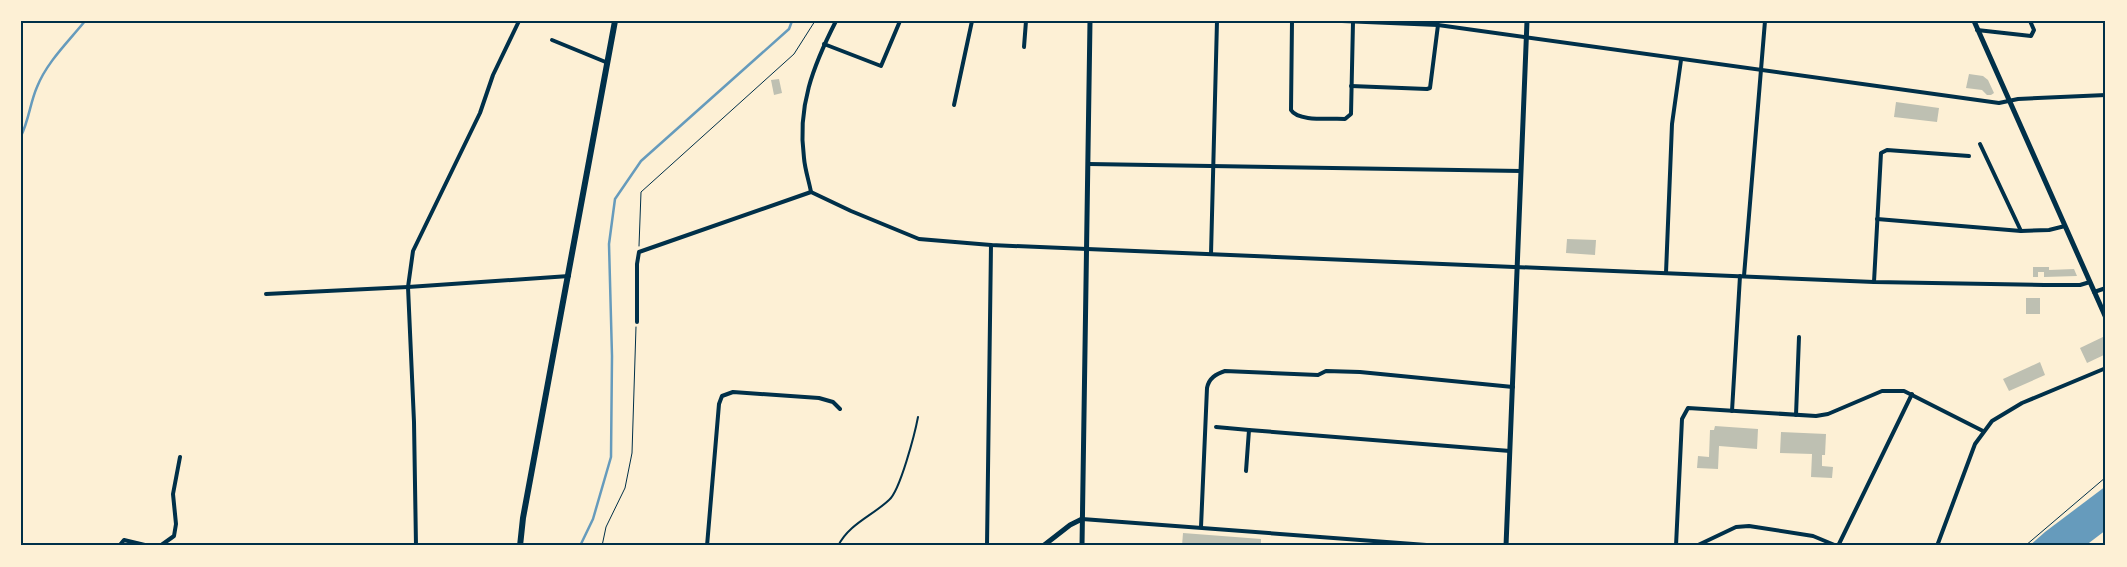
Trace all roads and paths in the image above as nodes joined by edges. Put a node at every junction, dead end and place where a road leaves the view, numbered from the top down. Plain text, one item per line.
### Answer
1 (519, 21) edge
2 (615, 21) edge
3 (815, 21) edge
4 (836, 21) edge
5 (900, 21) edge
6 (972, 21) edge
7 (1026, 21) edge
8 (1090, 21) edge
9 (1217, 21) edge
10 (1292, 21) edge
11 (1342, 21) edge
12 (1527, 21) edge
13 (1764, 21) edge
14 (1974, 21) edge
15 (2030, 21) edge
16 (1353, 22) edge
17 (1438, 25) junction
18 (1978, 30) junction
19 (1527, 37) junction
20 (552, 40) dead end
21 (824, 44) junction
22 (1024, 47) dead end
23 (1680, 60) junction
24 (608, 63) junction
25 (1760, 71) junction
26 (1351, 86) junction
27 (2106, 94) edge
28 (2009, 102) junction
29 (954, 105) dead end
30 (1980, 144) dead end
31 (1969, 156) dead end
32 (1089, 164) junction
33 (1213, 166) junction
34 (1521, 171) junction
35 (811, 192) junction
36 (1877, 219) junction
37 (2065, 226) junction
38 (2021, 231) junction
39 (991, 245) junction
40 (1088, 250) junction
41 (639, 252) junction
42 (1211, 254) junction
43 (1518, 266) junction
44 (1666, 273) junction
45 (569, 276) junction
46 (1742, 276) junction
47 (1874, 282) junction
48 (2090, 282) junction
49 (408, 288) junction
50 (2106, 288) edge
51 (2094, 292) junction
52 (266, 294) dead end
53 (2106, 318) edge
54 (637, 324) joint
55 (1799, 337) dead end
56 (2106, 368) edge
57 (1513, 387) junction
58 (1912, 394) junction
59 (840, 409) dead end
60 (1732, 411) junction
61 (1796, 415) junction
62 (918, 417) dead end
63 (1216, 427) dead end
64 (1248, 430) junction
65 (1984, 431) junction
66 (1510, 450) junction
67 (180, 457) dead end
68 (1246, 471) dead end
69 (2106, 477) edge
70 (1082, 519) junction
71 (1201, 527) junction
72 (119, 546) edge
73 (148, 546) edge
74 (160, 546) edge
75 (416, 546) edge
76 (520, 546) edge
77 (602, 546) edge
78 (707, 546) edge
79 (838, 546) edge
80 (988, 546) edge
81 (1043, 546) edge
82 (1082, 546) edge
83 (1440, 546) edge
84 (1506, 546) edge
85 (1676, 546) edge
86 (1696, 546) edge
87 (1838, 546) edge
88 (1937, 546) edge
89 (2025, 546) edge

1 - 49 street
2 - 24 main road
3 - 41 path
4 - 21 street
5 - 21 street
6 - 29 street
7 - 22 street
8 - 32 street
9 - 33 street
10 - 26 street
11 - 16 street
12 - 19 street
13 - 25 street
14 - 18 street
15 - 18 street
16 - 17 street
16 - 26 street
17 - 19 street
17 - 26 street
18 - 28 street
19 - 23 street
19 - 34 street
20 - 24 street
21 - 35 street
23 - 25 street
23 - 44 street
24 - 45 main road
25 - 28 street
25 - 46 street
27 - 28 street
28 - 37 street
30 - 38 street
31 - 36 street
32 - 33 street
32 - 40 street
33 - 34 street
33 - 42 street
34 - 43 street
35 - 39 street
35 - 41 street
36 - 38 street
36 - 47 street
37 - 38 street
37 - 48 street
39 - 40 street
39 - 80 street
40 - 42 street
40 - 70 street
41 - 54 street
42 - 43 street
43 - 44 street
43 - 57 street
44 - 46 street
45 - 49 street
45 - 76 main road
46 - 47 street
46 - 60 street
47 - 48 street
48 - 51 street
49 - 52 street
49 - 75 street
50 - 51 street
51 - 53 street
54 - 77 path
55 - 61 street
56 - 65 street
57 - 66 street
57 - 71 street
58 - 61 street
58 - 65 street
58 - 87 street
59 - 78 street
60 - 61 street
60 - 85 street
62 - 79 lane
63 - 64 street
64 - 66 street
64 - 68 street
65 - 88 street
66 - 84 street
67 - 74 street
69 - 89 path
70 - 71 street
70 - 81 street
70 - 82 street
71 - 83 street
72 - 73 street
86 - 87 street

